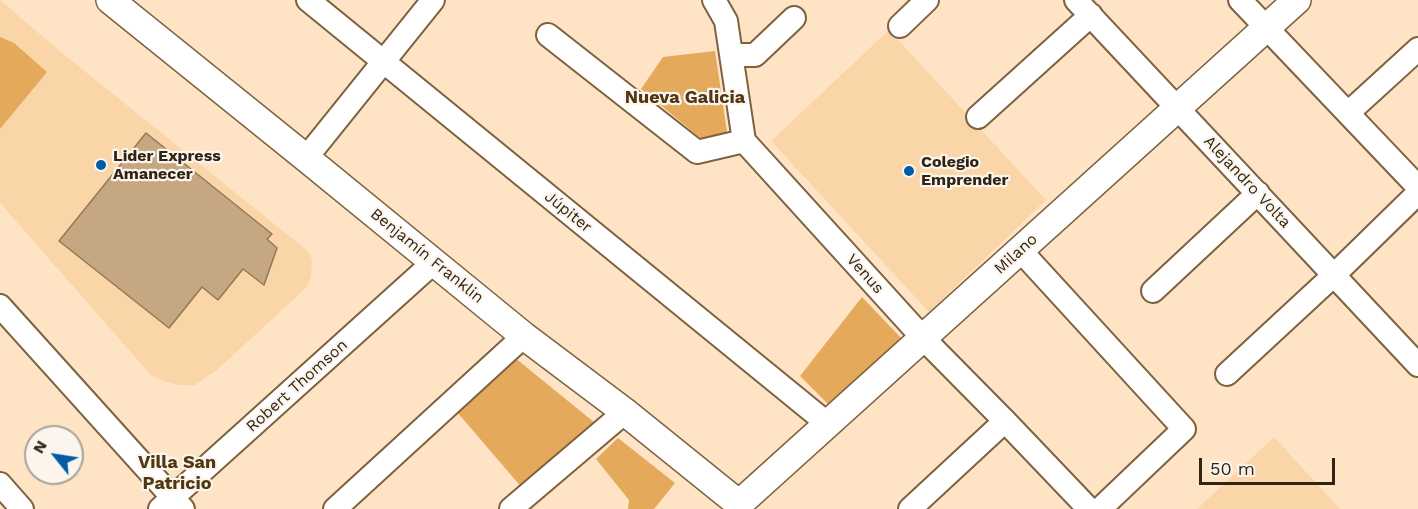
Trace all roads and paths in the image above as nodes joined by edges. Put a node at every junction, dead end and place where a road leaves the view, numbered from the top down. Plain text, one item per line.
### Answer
1 (308, 0) edge
2 (434, 0) edge
3 (714, 0) edge
4 (927, 0) edge
5 (1240, 0) edge
6 (1297, 0) edge
7 (121, 4) edge
8 (1083, 8) edge
9 (794, 18) dead end
10 (900, 27) dead end
11 (1266, 27) junction
12 (548, 35) dead end
13 (1418, 49) edge
14 (732, 55) junction
15 (384, 62) junction
16 (1178, 108) junction
17 (1348, 113) junction
18 (978, 117) dead end
19 (744, 141) junction
20 (306, 158) junction
21 (1418, 187) edge
22 (1258, 193) junction
23 (1418, 193) edge
24 (1020, 250) junction
25 (434, 262) junction
26 (1334, 275) junction
27 (1153, 291) dead end
28 (0, 306) edge
29 (524, 336) junction
30 (923, 338) junction
31 (1418, 365) edge
32 (1227, 374) dead end
33 (625, 412) junction
34 (1005, 421) junction
35 (828, 424) junction
36 (0, 484) edge
37 (172, 505) edge
38 (740, 507) edge
39 (1087, 507) edge
40 (22, 509) edge
41 (335, 509) edge
42 (511, 509) edge
43 (910, 509) edge

1 - 15 street, Júpiter
2 - 15 street
3 - 14 street
4 - 10 street
5 - 11 street
6 - 11 street, Milano
7 - 20 street, Benjamín Franklin
8 - 16 street, Alejandro Volta
8 - 18 street
9 - 14 street
11 - 16 street, Milano
11 - 17 street
12 - 19 street
13 - 17 street
14 - 19 street
15 - 20 street
15 - 35 street, Júpiter
16 - 22 street, Alejandro Volta
16 - 24 street, Milano
17 - 21 street
19 - 30 street, Venus
20 - 25 street, Benjamín Franklin
22 - 26 street, Alejandro Volta
22 - 27 street
23 - 26 street
24 - 30 street, Milano
24 - 39 street
25 - 29 street, Benjamín Franklin
25 - 37 street, Robert Thomson
26 - 31 street, Alejandro Volta
26 - 32 street
28 - 37 street
29 - 33 street, Benjamín Franklin
29 - 41 street
30 - 34 street, Venus
30 - 35 street, Milano
33 - 38 street, Benjamín Franklin
33 - 42 street
34 - 39 street, Venus
34 - 43 street
35 - 38 street, Milano
36 - 40 street

